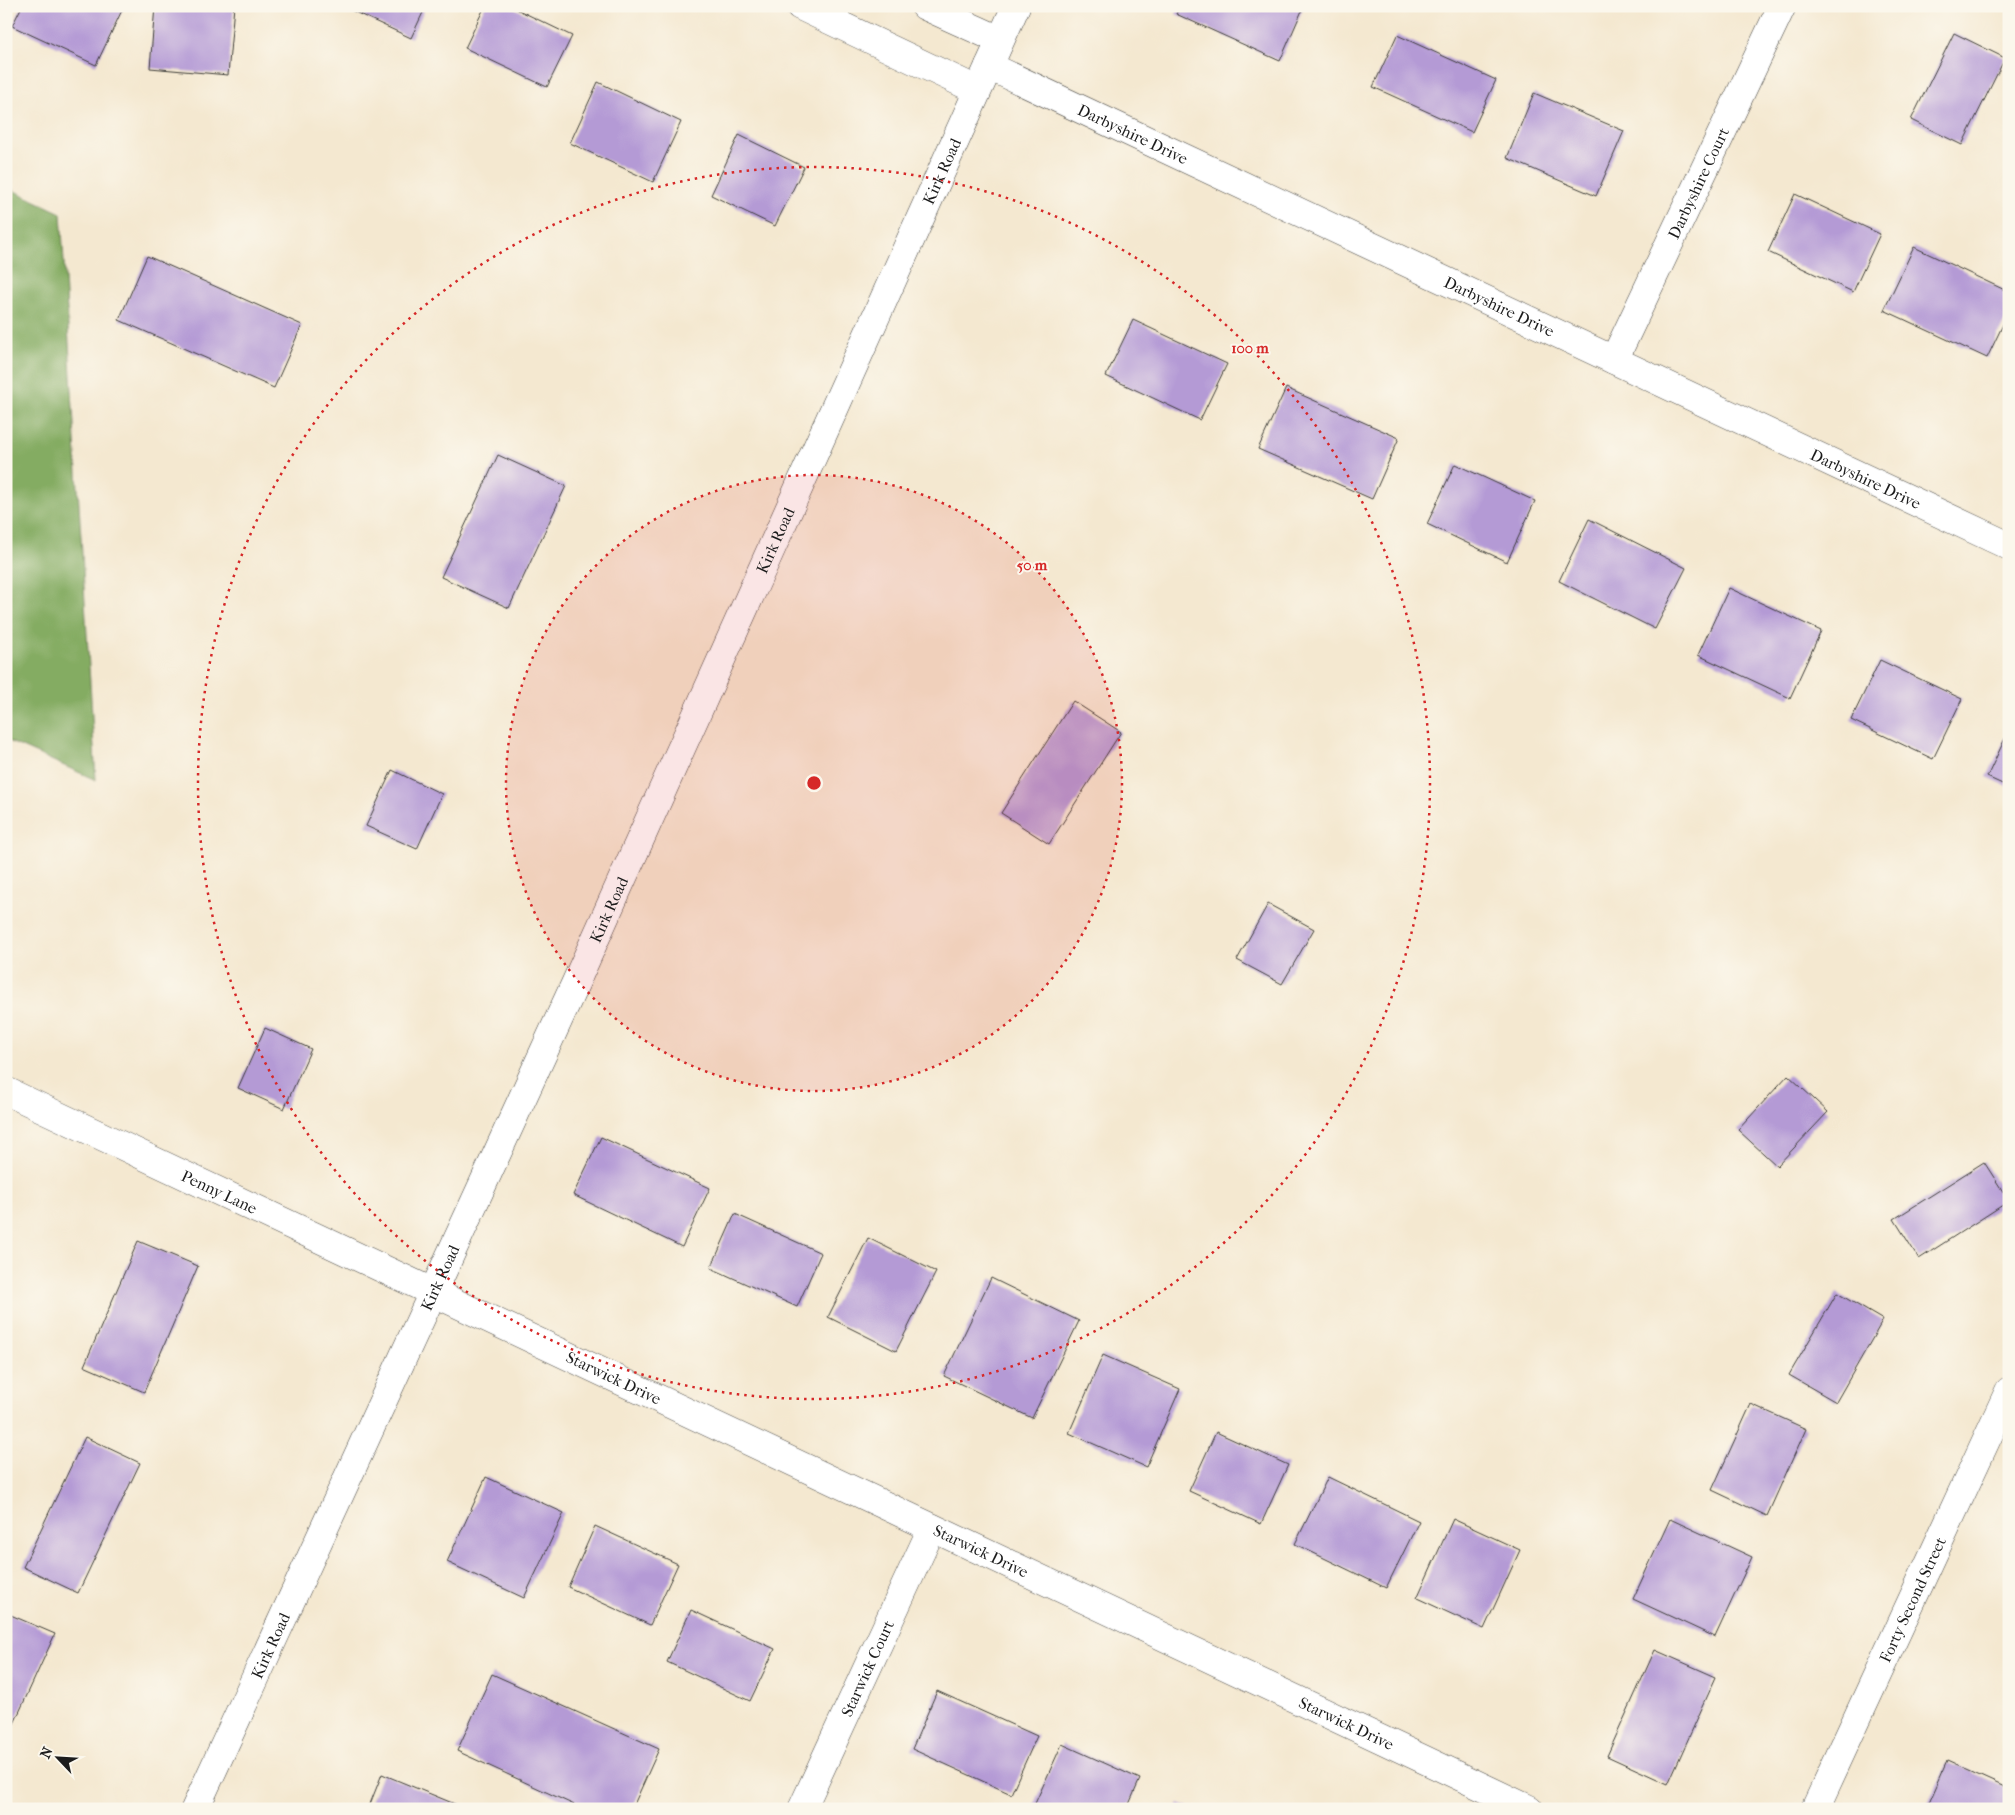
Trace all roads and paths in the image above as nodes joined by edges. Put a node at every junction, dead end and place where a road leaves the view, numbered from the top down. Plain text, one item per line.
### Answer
1 (800, 6) edge
2 (925, 6) edge
3 (1016, 6) edge
4 (1782, 6) edge
5 (1000, 40) junction
6 (989, 66) junction
7 (977, 90) junction
8 (1614, 360) junction
9 (2009, 546) edge
10 (6, 1091) edge
11 (432, 1292) junction
12 (2009, 1391) edge
13 (932, 1528) junction
14 (195, 1809) edge
15 (802, 1809) edge
16 (1529, 1809) edge
17 (1815, 1809) edge

1 - 7 street
2 - 5 street
3 - 5 street, Kirk Road
4 - 8 street, Darbyshire Court
5 - 6 street, Kirk Road
6 - 7 street, Kirk Road
6 - 8 street, Darbyshire Drive
7 - 11 street, Kirk Road
8 - 9 street, Darbyshire Drive
10 - 11 street, Penny Lane
11 - 13 street, Starwick Drive
11 - 14 street, Kirk Road
12 - 17 street, Forty Second Street
13 - 15 street, Starwick Court
13 - 16 street, Starwick Drive

